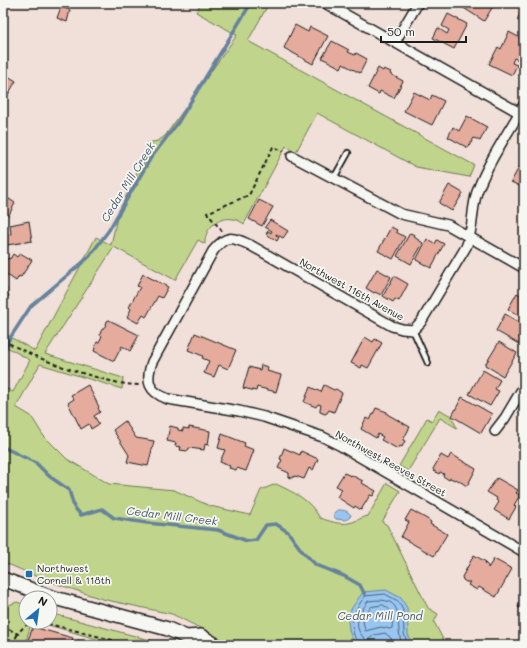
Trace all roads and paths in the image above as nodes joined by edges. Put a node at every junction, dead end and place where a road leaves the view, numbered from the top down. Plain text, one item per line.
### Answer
1 (325, 3) edge
2 (418, 3) edge
3 (395, 42) junction
4 (522, 109) edge
5 (348, 153) dead end
6 (292, 156) joint
7 (334, 178) junction
8 (470, 237) junction
9 (228, 238) junction
10 (524, 268) edge
11 (413, 330) junction
12 (4, 340) edge
13 (428, 363) dead end
14 (149, 385) junction
15 (524, 386) edge
16 (495, 431) dead end
17 (524, 552) edge
18 (3, 579) edge
19 (3, 626) edge
20 (58, 626) edge
21 (21, 630) edge
22 (18, 634) junction
23 (189, 641) edge
24 (18, 645) edge
25 (132, 645) edge
26 (216, 645) edge

1 - 3 street
2 - 3 street
3 - 4 street
4 - 8 street, Northwest 116th Avenue
5 - 7 lane
6 - 7 street
6 - 9 path
7 - 8 street
8 - 10 street
8 - 11 street, Northwest 116th Avenue
9 - 11 street, Northwest 116th Avenue
9 - 14 street
11 - 13 lane
12 - 14 path
14 - 17 street, Northwest Reeves Street
15 - 16 street
18 - 23 main road
19 - 22 path
20 - 25 path
21 - 22 path
22 - 24 path
23 - 26 main road

